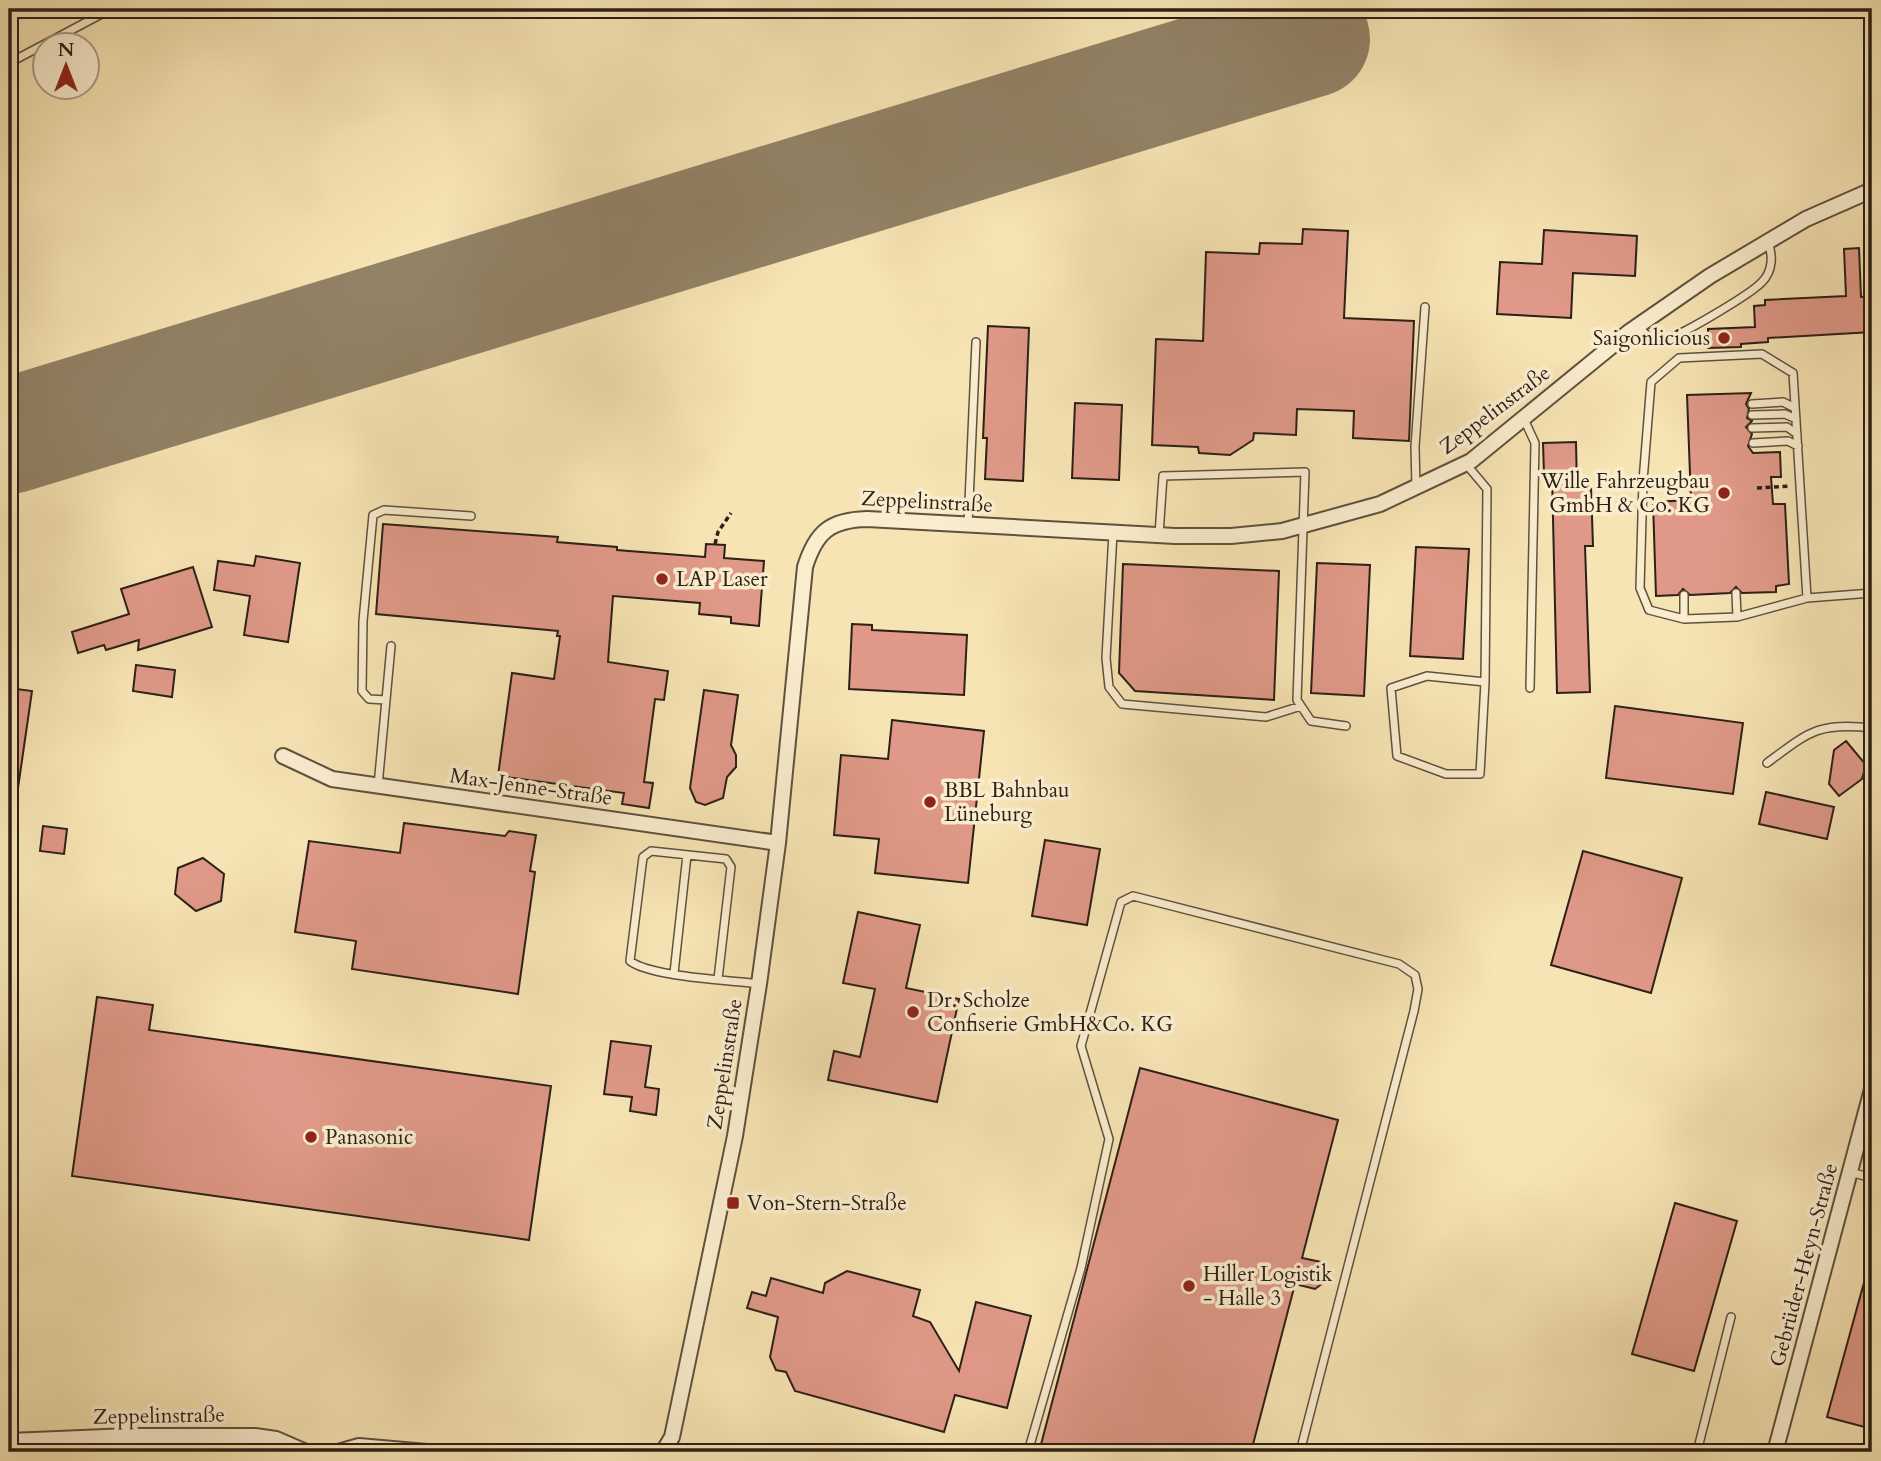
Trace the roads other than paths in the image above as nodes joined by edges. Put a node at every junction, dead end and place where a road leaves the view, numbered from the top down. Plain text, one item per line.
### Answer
1 (111, 9) edge
2 (9, 63) edge
3 (1872, 190) edge
4 (1768, 242) junction
5 (1425, 307) dead end
6 (1638, 326) junction
7 (976, 342) dead end
8 (1752, 404) dead end
9 (1795, 408) junction
10 (1752, 415) dead end
11 (1524, 418) junction
12 (1796, 419) junction
13 (1752, 428) dead end
14 (1797, 434) junction
15 (1753, 443) dead end
16 (1798, 446) junction
17 (1465, 464) junction
18 (1416, 488) junction
19 (471, 516) dead end
20 (968, 525) junction
21 (1302, 526) junction
22 (1113, 533) junction
23 (1159, 536) junction
24 (1736, 593) dead end
25 (1872, 593) edge
26 (1684, 595) dead end
27 (1807, 598) junction
28 (1737, 617) junction
29 (1684, 619) junction
30 (391, 646) dead end
31 (1485, 682) junction
32 (1530, 688) dead end
33 (386, 700) junction
34 (1301, 706) junction
35 (1346, 726) dead end
36 (1872, 728) edge
37 (283, 756) dead end
38 (1767, 763) dead end
39 (378, 786) junction
40 (778, 843) junction
41 (687, 855) junction
42 (674, 973) junction
43 (718, 979) junction
44 (759, 984) junction
45 (1872, 1089) edge
46 (1850, 1172) junction
47 (1872, 1178) edge
48 (1731, 1317) dead end
49 (9, 1441) edge
50 (306, 1452) edge
51 (338, 1452) edge
52 (427, 1452) edge
53 (663, 1452) edge
54 (1028, 1452) edge
55 (1300, 1452) edge
56 (1697, 1452) edge
57 (1775, 1452) edge

1 - 2 lane
3 - 4 street, Zeppelinstraße
4 - 6 street, Zeppelinstraße
4 - 6 lane
5 - 18 lane
6 - 11 street, Zeppelinstraße
7 - 20 lane
8 - 9 lane
9 - 12 lane
9 - 29 lane
10 - 12 lane
11 - 17 street, Zeppelinstraße
11 - 32 lane
12 - 14 lane
13 - 14 lane
14 - 16 lane
15 - 16 lane
16 - 27 lane
17 - 18 street, Zeppelinstraße
17 - 31 lane
18 - 21 street, Zeppelinstraße
19 - 33 lane
20 - 22 street, Zeppelinstraße
20 - 40 street, Zeppelinstraße
21 - 23 street, Zeppelinstraße
21 - 23 lane
21 - 34 lane
22 - 23 street, Zeppelinstraße
22 - 34 lane
24 - 28 lane
25 - 27 lane
26 - 29 lane
27 - 28 lane
28 - 29 lane
30 - 33 lane
31 - 31 lane
33 - 39 lane
34 - 35 lane
36 - 38 lane
37 - 39 street, Max-Jenne-Straße
39 - 40 street, Max-Jenne-Straße
40 - 44 street, Zeppelinstraße
41 - 42 lane
41 - 42 lane
41 - 43 lane
42 - 43 lane
43 - 44 lane
44 - 53 street, Zeppelinstraße
45 - 46 street, Gebrüder-Heyn-Straße
46 - 47 lane
46 - 57 street, Gebrüder-Heyn-Straße
48 - 56 lane
49 - 50 street, Zeppelinstraße
51 - 52 street
54 - 55 lane

